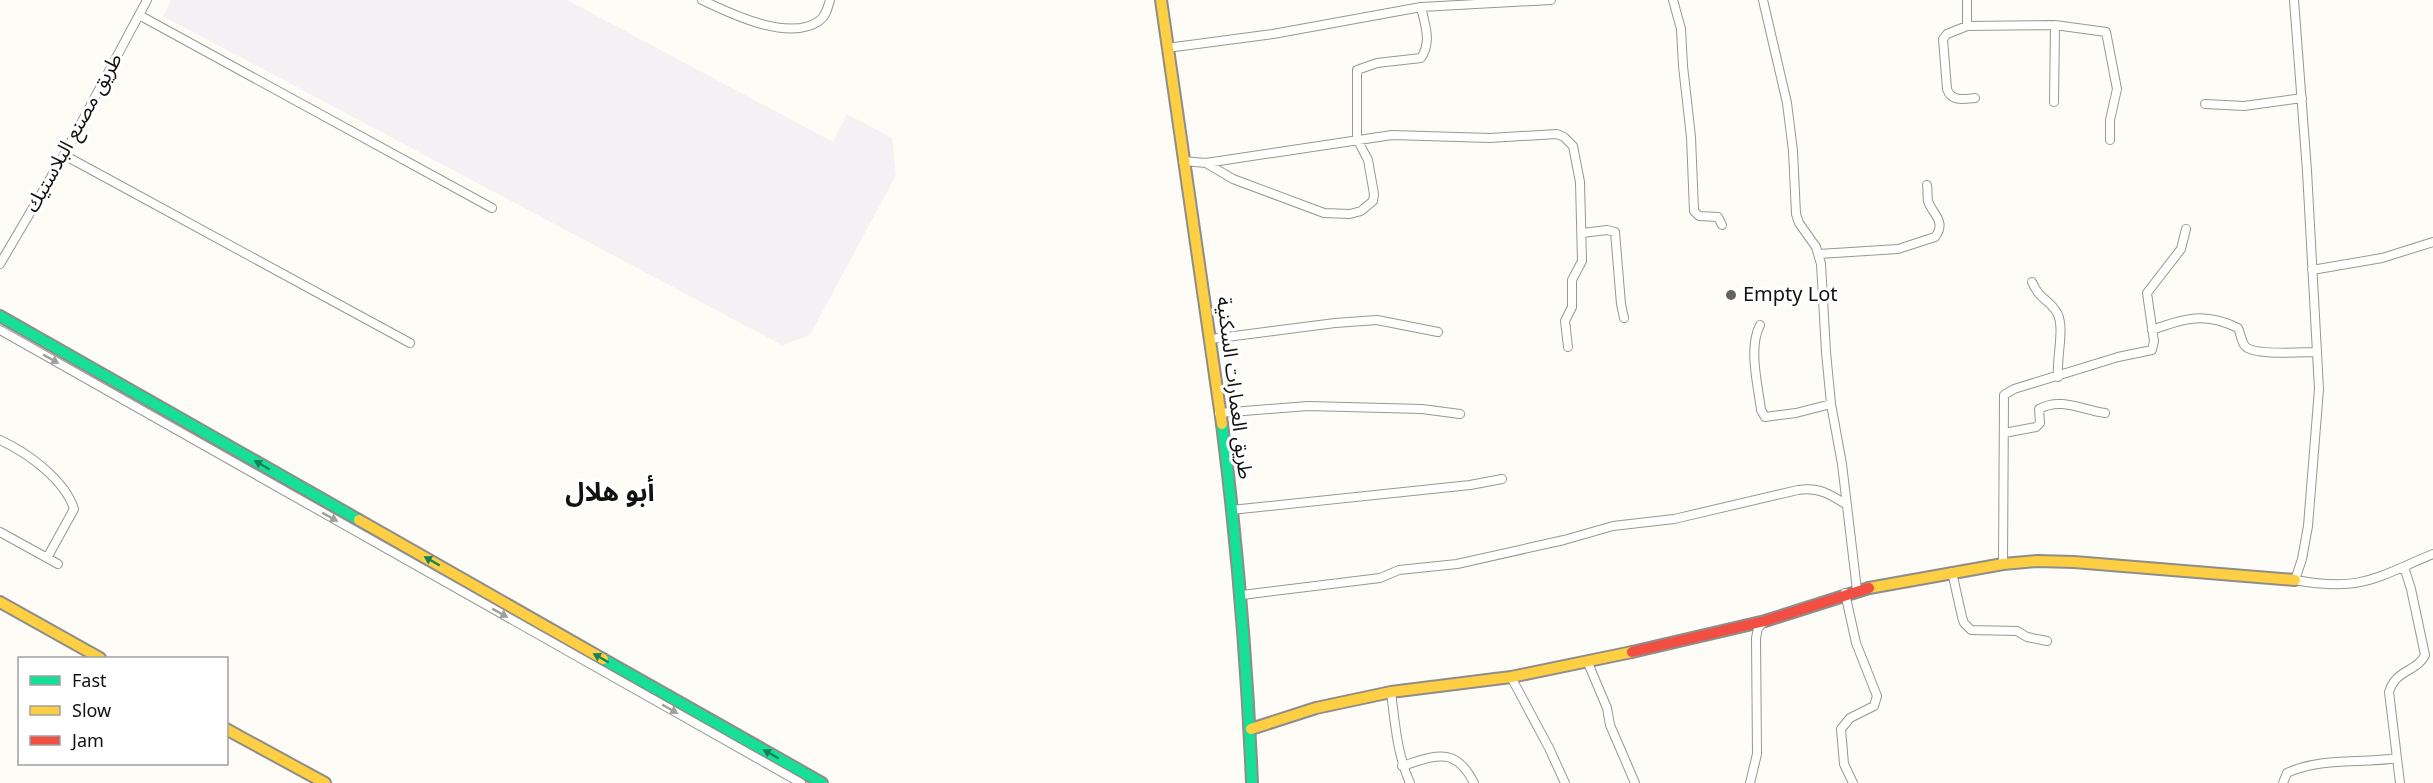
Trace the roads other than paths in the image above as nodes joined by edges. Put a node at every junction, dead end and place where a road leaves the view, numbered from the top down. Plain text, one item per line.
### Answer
1 (147, 0) edge
2 (702, 0) edge
3 (830, 0) edge
4 (1161, 0) edge
5 (1551, 0) edge
6 (1673, 0) edge
7 (1764, 0) edge
8 (1967, 0) edge
9 (2294, 0) edge
10 (1421, 8) junction
11 (139, 15) junction
12 (2055, 25) junction
13 (1966, 26) junction
14 (1167, 48) junction
15 (1975, 98) dead end
16 (2302, 98) junction
17 (2054, 102) dead end
18 (2205, 104) dead end
19 (1357, 139) junction
20 (2110, 140) dead end
21 (63, 155) junction
22 (1183, 161) junction
23 (1206, 163) junction
24 (1927, 185) dead end
25 (492, 208) dead end
26 (1722, 225) dead end
27 (2186, 229) dead end
28 (1582, 233) junction
29 (2433, 242) edge
30 (1819, 254) junction
31 (1, 264) edge
32 (2312, 270) junction
33 (2032, 282) dead end
34 (0, 316) edge
35 (1624, 318) dead end
36 (1760, 325) dead end
37 (0, 330) edge
38 (2152, 330) junction
39 (1438, 332) dead end
40 (1211, 339) junction
41 (410, 343) dead end
42 (1568, 347) dead end
43 (2316, 352) junction
44 (2058, 377) junction
45 (1831, 404) junction
46 (1219, 413) junction
47 (2104, 413) dead end
48 (1460, 414) dead end
49 (2004, 432) junction
50 (0, 440) edge
51 (1502, 479) dead end
52 (1847, 505) junction
53 (1231, 510) junction
54 (0, 532) edge
55 (2433, 554) edge
56 (48, 558) junction
57 (58, 564) dead end
58 (2003, 564) junction
59 (2404, 567) junction
60 (1952, 572) junction
61 (2295, 580) junction
62 (1851, 591) junction
63 (1242, 595) junction
64 (0, 602) edge
65 (1765, 621) junction
66 (2047, 641) dead end
67 (98, 657) edge
68 (1588, 663) junction
69 (1511, 677) junction
70 (1391, 692) junction
71 (1251, 729) junction
72 (228, 730) edge
73 (2397, 758) junction
74 (1402, 766) junction
75 (325, 783) edge
76 (801, 783) edge
77 (822, 783) edge
78 (1252, 783) edge
79 (1410, 783) edge
80 (1474, 783) edge
81 (1565, 783) edge
82 (1635, 783) edge
83 (1750, 783) edge
84 (1853, 783) edge
85 (2283, 783) edge
86 (2400, 783) edge

1 - 11 street, طريق مصنع البلاستيك
2 - 3 street
4 - 14 street, طريق العمارات السكنية
5 - 10 street
6 - 26 street
7 - 30 street
8 - 13 street
9 - 16 street
10 - 14 street
10 - 19 street
11 - 21 street, طريق مصنع البلاستيك
11 - 25 street
12 - 13 street
12 - 17 street
12 - 20 street
13 - 15 street
14 - 22 street, طريق العمارات السكنية
16 - 18 street
16 - 32 street
19 - 23 street
19 - 23 street
19 - 28 street
21 - 31 street, طريق مصنع البلاستيك
21 - 41 street
22 - 23 street
22 - 40 street, طريق العمارات السكنية
24 - 30 street
27 - 38 street
28 - 35 street
28 - 42 street
29 - 32 street
30 - 45 street
32 - 43 street
33 - 44 street
77 -> 34 street
36 - 45 street
37 -> 76 street
38 - 43 street
38 - 44 street
39 - 40 street
40 - 46 street, طريق العمارات السكنية
43 - 61 street
44 - 49 street
45 - 52 street
46 - 48 street
46 - 53 street, طريق العمارات السكنية
47 - 49 street
49 - 58 street
50 - 56 street
51 - 53 street
52 - 62 street
52 - 63 street
53 - 63 street, طريق العمارات السكنية
54 - 56 street
55 - 59 street
56 - 57 street
58 - 60 street
58 - 61 street
59 - 61 street
59 - 73 street
60 - 62 street
60 - 66 street
62 - 65 street
62 - 84 street
63 - 71 street, طريق العمارات السكنية
64 - 67 street
65 - 68 street
65 - 83 street
68 - 69 street
68 - 82 street
69 - 70 street
69 - 81 street
70 - 71 street
70 - 74 street
71 - 78 street, طريق العمارات السكنية
72 - 75 street
73 - 85 street
73 - 86 street
74 - 79 street
74 - 80 street

